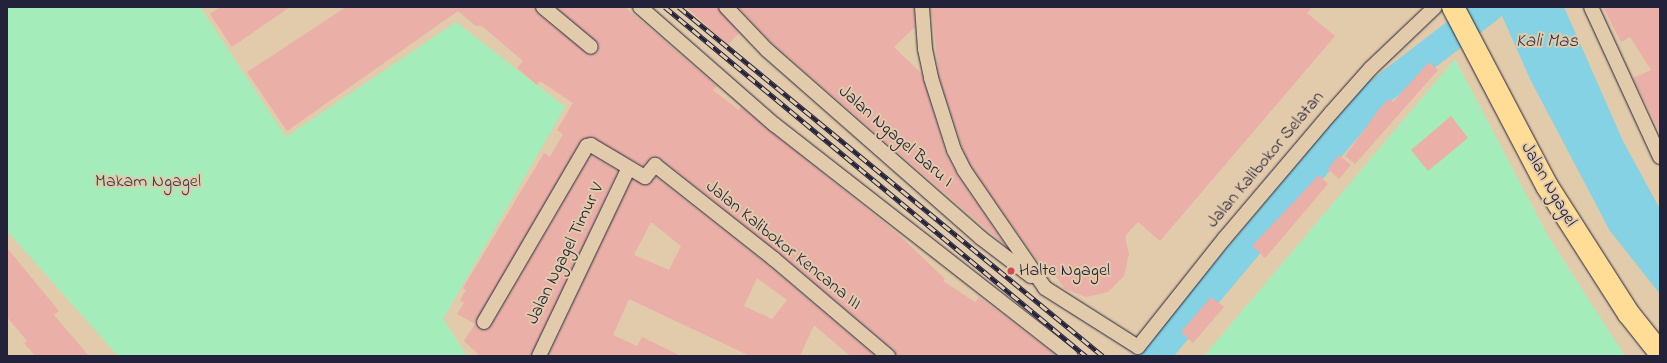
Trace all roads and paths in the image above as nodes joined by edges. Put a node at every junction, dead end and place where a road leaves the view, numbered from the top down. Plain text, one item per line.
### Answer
1 (543, 7) edge
2 (640, 7) edge
3 (726, 7) edge
4 (922, 7) edge
5 (1447, 7) edge
6 (1591, 7) edge
7 (591, 48) dead end
8 (1660, 157) edge
9 (628, 169) junction
10 (1045, 288) junction
11 (484, 322) dead end
12 (1138, 347) joint
13 (1660, 353) edge
14 (539, 356) edge
15 (888, 356) edge
16 (1071, 356) edge

1 - 7 street
2 - 16 street
3 - 10 street, Jalan Ngagel Baru I
4 - 10 street
5 - 12 street, Jalan Kalibokor Selatan
5 - 13 highway, Jalan Ngagel
6 - 8 street
9 - 11 street
9 - 14 street, Jalan Ngagel Timur V
9 - 15 street, Jalan Kalibokor Kencana III
10 - 12 street, Jalan Ngagel Baru I

